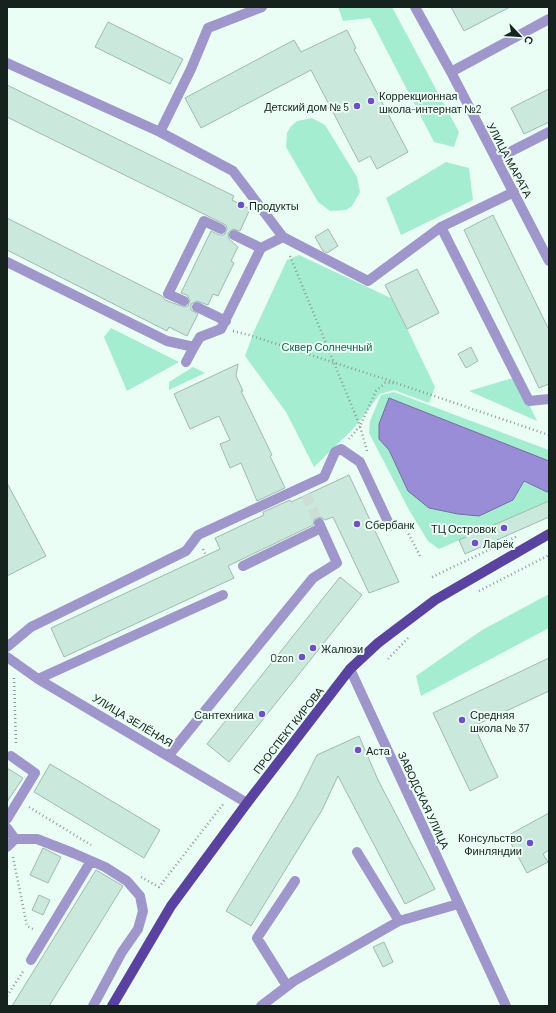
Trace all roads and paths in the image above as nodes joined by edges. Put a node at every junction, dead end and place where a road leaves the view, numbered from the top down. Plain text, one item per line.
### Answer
1 (262, 7) edge
2 (415, 7) edge
3 (549, 19) edge
4 (7, 63) edge
5 (451, 72) junction
6 (160, 132) junction
7 (549, 132) edge
8 (496, 159) junction
9 (514, 192) junction
10 (441, 227) junction
11 (221, 229) dead end
12 (234, 235) dead end
13 (283, 237) junction
14 (545, 244) edge
15 (261, 248) junction
16 (549, 261) edge
17 (7, 262) edge
18 (184, 301) dead end
19 (197, 307) dead end
20 (226, 321) junction
21 (249, 335) dead end
22 (194, 347) junction
23 (186, 362) dead end
24 (332, 362) junction
25 (396, 383) junction
26 (549, 399) edge
27 (360, 426) junction
28 (549, 436) edge
29 (341, 449) junction
30 (368, 452) dead end
31 (402, 520) dead end
32 (390, 526) dead end
33 (521, 534) dead end
34 (549, 534) edge
35 (549, 555) edge
36 (420, 556) dead end
37 (243, 566) dead end
38 (432, 577) dead end
39 (474, 594) dead end
40 (223, 595) dead end
41 (411, 635) dead end
42 (7, 647) edge
43 (388, 659) dead end
44 (10, 660) edge
45 (350, 669) junction
46 (38, 679) junction
47 (16, 744) dead end
48 (169, 755) junction
49 (11, 756) dead end
50 (232, 793) junction
51 (19, 800) junction
52 (247, 803) junction
53 (7, 819) edge
54 (7, 828) edge
55 (15, 839) junction
56 (91, 846) dead end
57 (10, 851) edge
58 (357, 852) dead end
59 (91, 861) junction
60 (139, 875) dead end
61 (296, 881) dead end
62 (458, 904) junction
63 (399, 921) junction
64 (45, 936) junction
65 (31, 960) joint
66 (287, 986) junction
67 (7, 996) edge
68 (93, 1006) edge
69 (112, 1006) edge
70 (261, 1006) edge
71 (506, 1006) edge

1 - 6 street
2 - 5 street, УЛИЦА МАРАТА
3 - 5 street
4 - 6 street
5 - 8 street, УЛИЦА МАРАТА
6 - 13 street
7 - 8 street
8 - 9 street, УЛИЦА МАРАТА
9 - 10 street
9 - 14 street, УЛИЦА МАРАТА
10 - 13 street
10 - 26 street
11 - 18 street
12 - 15 street
13 - 15 street
13 - 24 path
14 - 16 street, УЛИЦА МАРАТА
15 - 20 street
17 - 22 street
19 - 20 street
20 - 22 street
21 - 24 path
22 - 23 street
24 - 25 path
24 - 27 path
25 - 27 path
25 - 28 path
27 - 29 path
27 - 30 path
29 - 32 street
29 - 42 street
31 - 36 path
33 - 38 path
34 - 45 main road, ПРОСПЕКТ КИРОВА
35 - 39 path
37 - 48 street
40 - 46 street
41 - 43 path
44 - 46 street, УЛИЦА ЗЕЛЁНАЯ
44 - 47 path
45 - 52 main road, ПРОСПЕКТ КИРОВА
45 - 62 street, ЗАВОДСКАЯ УЛИЦА
46 - 48 street, УЛИЦА ЗЕЛЁНАЯ
48 - 50 street, УЛИЦА ЗЕЛЁНАЯ
49 - 51 street
50 - 52 street, УЛИЦА ЗЕЛЁНАЯ
50 - 60 path
51 - 53 street
51 - 56 path
52 - 69 main road, ПРОСПЕКТ КИРОВА
54 - 55 street
55 - 57 street
55 - 59 street
57 - 64 path
58 - 63 street
59 - 64 street
59 - 68 street
61 - 66 street
62 - 63 street
62 - 71 street, ЗАВОДСКАЯ УЛИЦА
63 - 66 street
64 - 65 street
65 - 67 path
66 - 70 street

